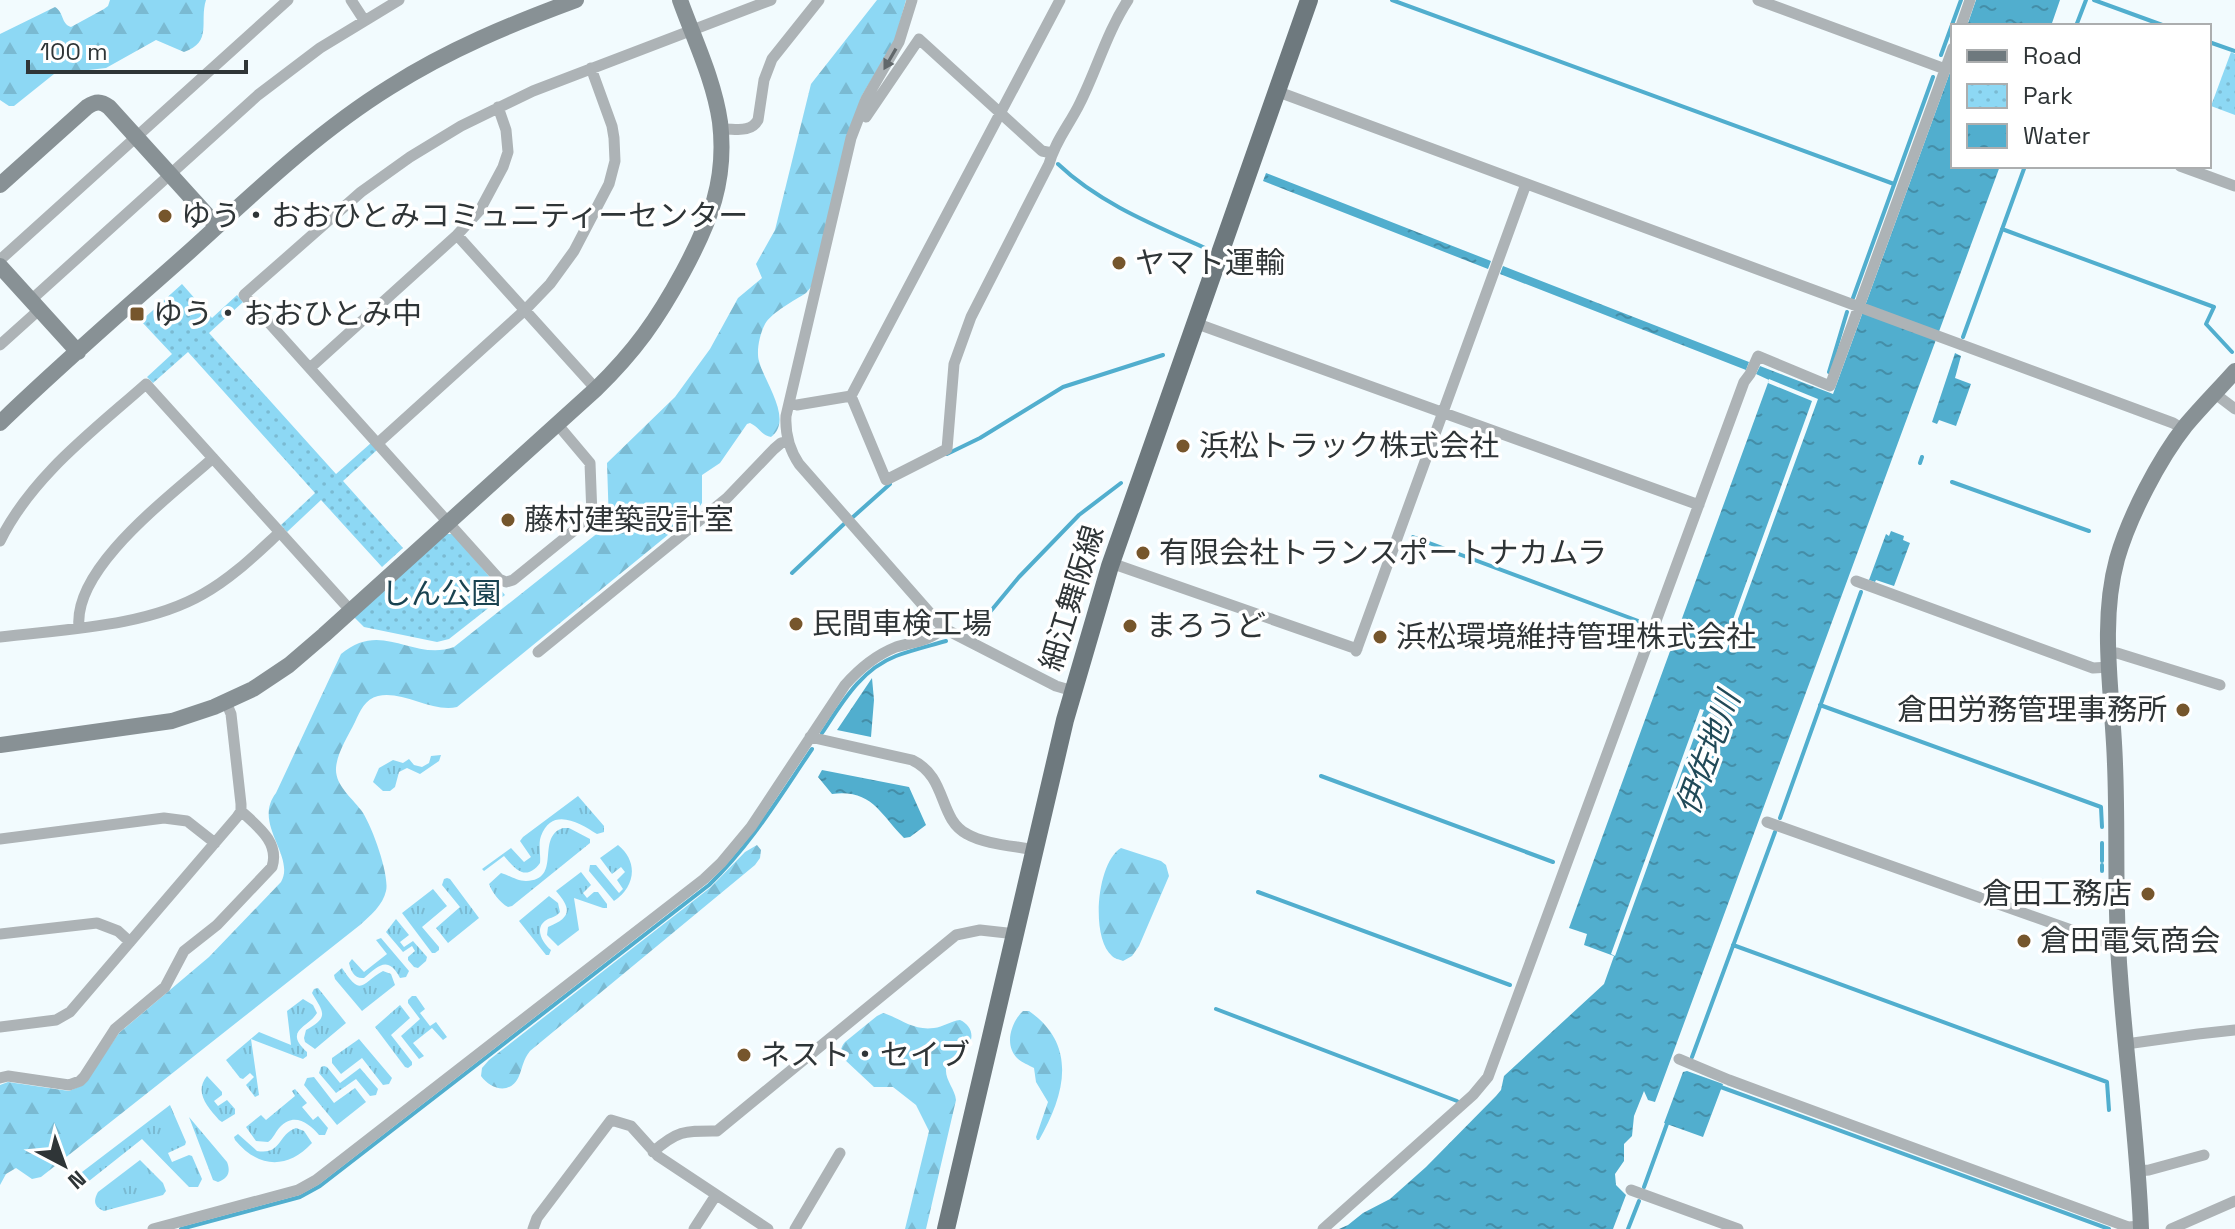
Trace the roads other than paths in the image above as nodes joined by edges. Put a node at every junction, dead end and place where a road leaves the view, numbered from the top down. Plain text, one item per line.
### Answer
1 (288, 0) edge
2 (351, 0) edge
3 (399, 0) edge
4 (576, 0) edge
5 (680, 0) edge
6 (771, 0) edge
7 (819, 0) edge
8 (912, 0) edge
9 (1060, 0) edge
10 (1128, 0) edge
11 (1309, 0) edge
12 (1758, 0) edge
13 (1970, 0) edge
14 (364, 20) junction
15 (1962, 24) edge
16 (691, 31) junction
17 (1951, 53) edge
18 (591, 68) junction
19 (1945, 69) junction
20 (1276, 91) junction
21 (498, 107) junction
22 (1000, 113) junction
23 (860, 115) junction
24 (721, 129) junction
25 (136, 137) junction
26 (1052, 153) junction
27 (2186, 168) edge
28 (170, 174) junction
29 (1526, 184) junction
30 (0, 185) edge
31 (2235, 186) edge
32 (217, 226) junction
33 (457, 235) junction
34 (3, 272) edge
35 (35, 304) junction
36 (1860, 308) junction
37 (525, 310) junction
38 (1195, 323) junction
39 (0, 345) edge
40 (78, 352) junction
41 (310, 368) junction
42 (2235, 371) edge
43 (596, 389) junction
44 (2214, 393) junction
45 (851, 396) junction
46 (789, 403) junction
47 (2235, 409) edge
48 (1443, 412) junction
49 (0, 423) edge
50 (558, 425) junction
51 (2183, 429) junction
52 (788, 441) junction
53 (378, 443) junction
54 (213, 458) junction
55 (1699, 505) junction
56 (449, 522) junction
57 (280, 532) junction
58 (0, 541) edge
59 (1111, 563) junction
60 (1856, 581) dead end
61 (351, 611) junction
62 (79, 627) junction
63 (943, 628) junction
64 (0, 637) edge
65 (538, 652) dead end
66 (2110, 660) junction
67 (2220, 685) dead end
68 (1073, 691) junction
69 (226, 702) junction
70 (810, 737) junction
71 (0, 745) edge
72 (241, 811) junction
73 (1767, 822) dead end
74 (0, 839) edge
75 (215, 843) junction
76 (1035, 850) junction
77 (0, 934) edge
78 (1016, 934) junction
79 (130, 942) junction
80 (2118, 943) junction
81 (0, 1027) edge
82 (2235, 1030) edge
83 (2126, 1044) junction
84 (1679, 1059) dead end
85 (0, 1078) edge
86 (653, 1152) junction
87 (840, 1153) dead end
88 (2204, 1155) dead end
89 (2138, 1171) junction
90 (1631, 1190) dead end
91 (716, 1195) junction
92 (2235, 1201) edge
93 (2141, 1228) edge
94 (153, 1229) edge
95 (533, 1229) edge
96 (694, 1229) edge
97 (768, 1229) edge
98 (795, 1229) edge
99 (946, 1229) edge
100 (1323, 1229) edge
101 (1738, 1229) edge
102 (2171, 1229) edge

1 - 25 street
2 - 14 street
3 - 14 street
4 - 32 street
5 - 16 street
6 - 16 street
7 - 24 street
8 -> 23 street
9 - 22 street
10 - 26 street
11 - 20 main road, 細江舞阪線
12 - 19 street
13 - 15 street
14 - 28 street
16 - 18 street
16 - 24 street
17 - 19 street
18 - 21 street
18 - 37 street
19 - 36 street
20 - 29 street
20 - 38 main road, 細江舞阪線
21 - 33 street
21 - 41 street
22 - 23 street
22 - 26 street
22 - 45 street
23 - 46 street
24 - 43 street
25 - 28 street
25 - 30 street
25 - 34 street
26 - 45 street
27 - 31 street
28 - 32 street
28 - 35 street
29 - 36 street
29 - 48 street
32 - 40 street
33 - 37 street
33 - 41 street
34 - 35 street
35 - 39 street
35 - 40 street
36 - 51 street
36 - 55 street
37 - 43 street
37 - 53 street
38 - 48 street
38 - 59 main road, 細江舞阪線
40 - 49 street
41 - 53 street
42 - 44 street
43 - 50 street
44 - 47 street
44 - 51 street
45 - 46 street
46 - 52 street
48 - 55 street
48 - 59 street
50 - 56 street
50 - 56 street
51 - 66 street
52 - 63 street
52 - 65 street
53 - 56 street
54 - 57 street
54 - 58 street
54 - 62 street
55 - 100 street
56 - 61 street
57 - 61 street
57 - 62 street
59 - 68 main road, 細江舞阪線
60 - 66 street
61 - 69 street
62 - 64 street
63 - 68 street
63 - 70 street
66 - 67 street
66 - 80 street
68 - 76 main road, 細江舞阪線
69 - 71 street
69 - 72 street
70 - 76 street
70 - 94 street
72 - 75 street
72 - 85 street
73 - 80 street
74 - 75 street
75 - 79 street
76 - 78 main road, 細江舞阪線
77 - 79 street
78 - 86 street
78 - 99 main road, 細江舞阪線
79 - 81 street
80 - 83 street
82 - 83 street
83 - 89 street
84 - 93 street
86 - 91 street
86 - 95 street
87 - 98 street
88 - 89 street
89 - 93 street
90 - 101 street
91 - 96 street
91 - 97 street
92 - 102 street

